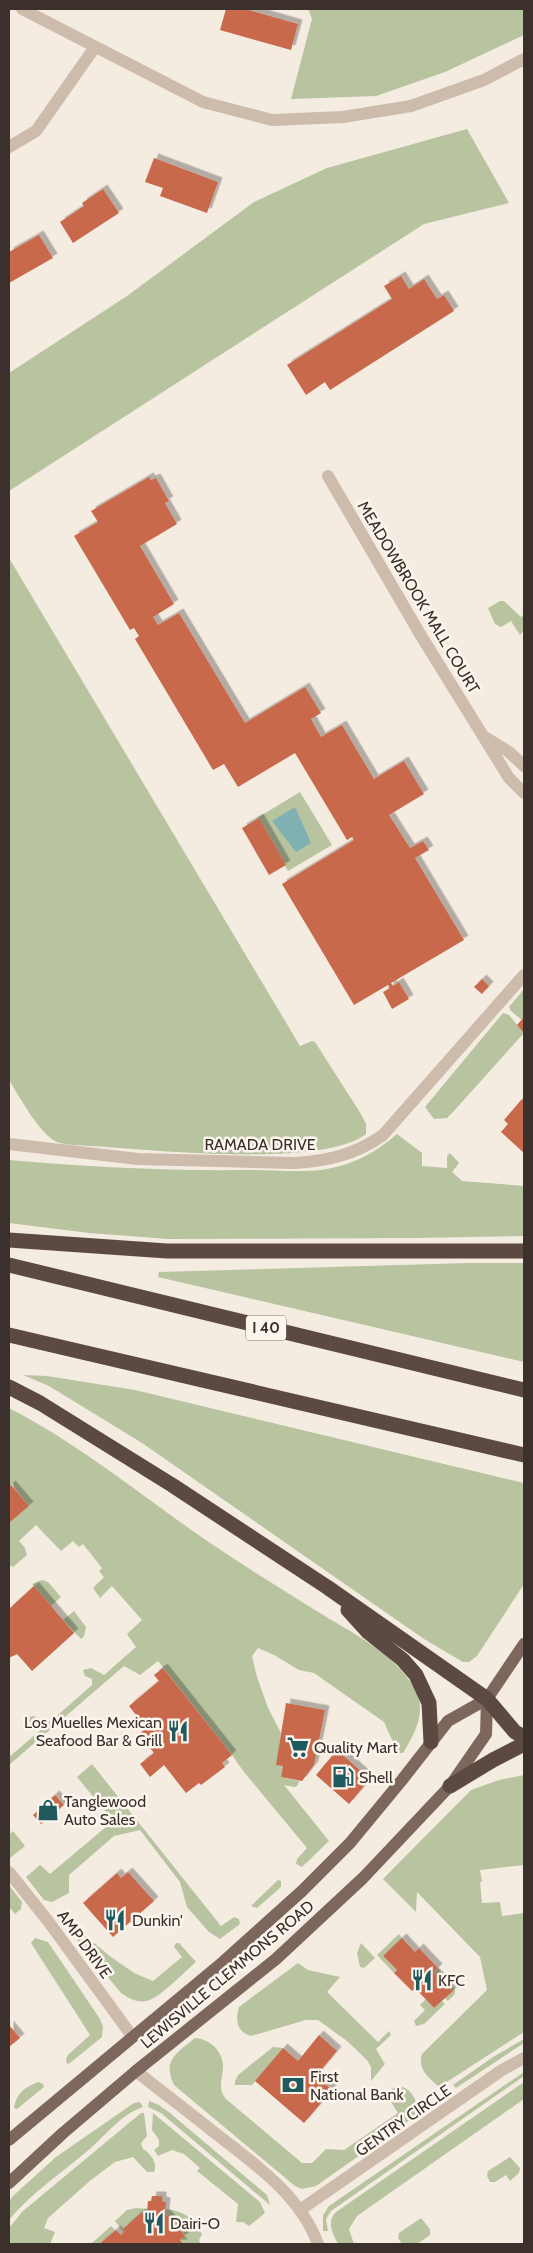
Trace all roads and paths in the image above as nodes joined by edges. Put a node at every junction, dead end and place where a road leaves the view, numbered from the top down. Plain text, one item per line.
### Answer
1 (22, 9) edge
2 (95, 47) junction
3 (524, 59) edge
4 (9, 147) edge
5 (328, 476) dead end
6 (483, 735) junction
7 (524, 766) edge
8 (524, 793) edge
9 (524, 975) edge
10 (9, 1144) edge
11 (9, 1240) edge
12 (524, 1251) edge
13 (9, 1265) edge
14 (9, 1335) edge
15 (9, 1387) edge
16 (524, 1390) edge
17 (524, 1455) edge
18 (327, 1587) junction
19 (524, 1644) edge
20 (487, 1699) junction
21 (524, 1737) edge
22 (432, 1742) junction
23 (524, 1744) edge
24 (450, 1786) junction
25 (9, 1872) edge
26 (132, 2036) junction
27 (524, 2058) edge
28 (136, 2071) junction
29 (9, 2140) edge
30 (9, 2184) edge
31 (300, 2210) junction
32 (318, 2244) edge

1 - 2 street
2 - 3 street
2 - 4 street
5 - 6 street, MEADOWBROOK MALL COURT
6 - 7 street, MEADOWBROOK MALL COURT
6 - 8 street, MEADOWBROOK MALL COURT
9 - 10 street, RAMADA DRIVE
11 - 12 highway
13 - 16 highway, I 40
14 - 17 highway
15 - 18 highway
18 - 20 highway
18 - 22 highway
19 - 20 main road, LEWISVILLE CLEMMONS ROAD
20 - 21 highway
20 - 22 main road, LEWISVILLE CLEMMONS ROAD
20 - 24 main road, LEWISVILLE CLEMMONS ROAD
22 - 26 main road, LEWISVILLE CLEMMONS ROAD
23 - 24 highway
24 - 28 main road, LEWISVILLE CLEMMONS ROAD
25 - 26 street, AMP DRIVE
26 - 29 main road, LEWISVILLE CLEMMONS ROAD
27 - 31 street, GENTRY CIRCLE
28 - 30 main road, LEWISVILLE CLEMMONS ROAD
28 - 31 street
31 - 32 street

